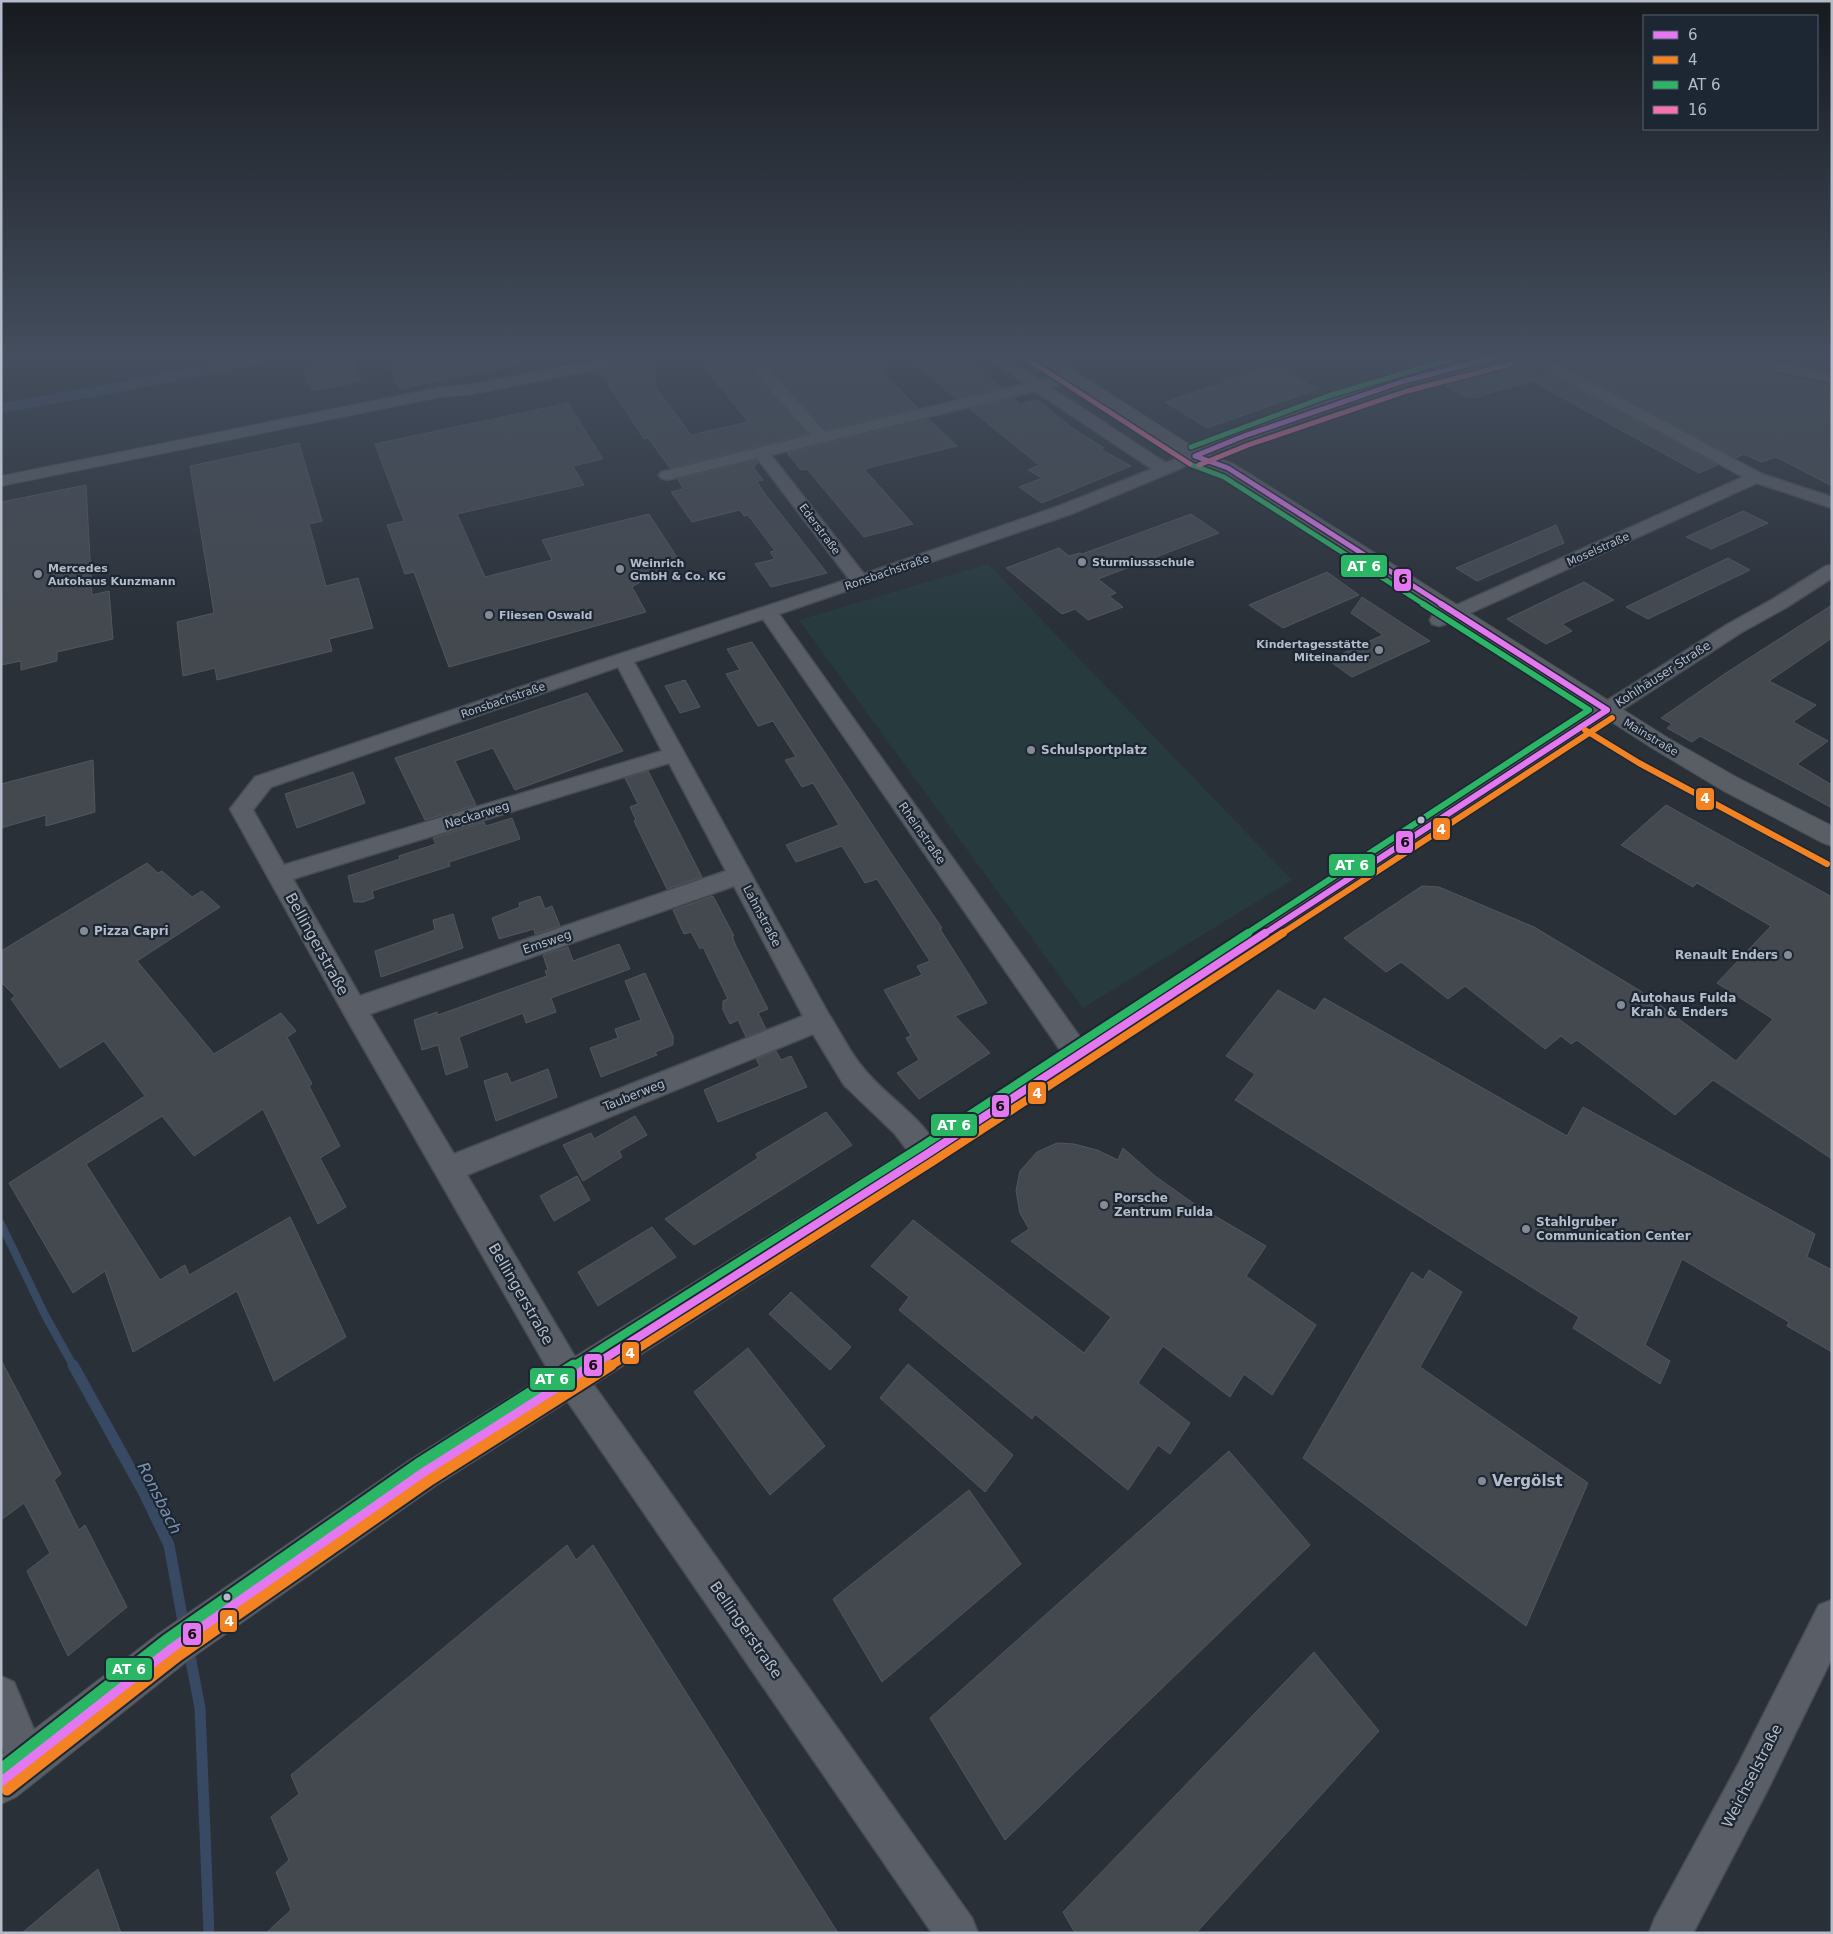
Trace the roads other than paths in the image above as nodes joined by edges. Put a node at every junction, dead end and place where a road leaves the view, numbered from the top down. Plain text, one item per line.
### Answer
1 (183, 444) edge
2 (221, 444) edge
3 (795, 444) edge
4 (1126, 444) edge
5 (1177, 444) edge
6 (1224, 444) edge
7 (1695, 444) edge
8 (761, 452) junction
9 (1195, 456) junction
10 (1164, 469) junction
11 (668, 475) dead end
12 (1756, 477) junction
13 (1, 481) edge
14 (1, 489) edge
15 (1832, 503) edge
16 (1832, 570) edge
17 (860, 581) junction
18 (767, 611) junction
19 (1447, 617) junction
20 (623, 659) junction
21 (1598, 715) junction
22 (675, 754) junction
23 (263, 782) joint
24 (1832, 837) edge
25 (1832, 855) edge
26 (740, 875) junction
27 (279, 876) junction
28 (354, 1009) junction
29 (819, 1020) junction
30 (1078, 1055) junction
31 (927, 1154) junction
32 (449, 1169) junction
33 (570, 1378) junction
34 (1832, 1618) edge
35 (1, 1695) edge
36 (14, 1771) edge
37 (958, 1933) edge
38 (1670, 1933) edge

1 - 13 main road
2 - 14 main road
3 - 8 street
4 - 10 street
5 - 9 main road, Mainstraße
6 - 9 street, Ronsbachstraße
7 - 12 street
8 - 11 street
8 - 17 street, Ederstraße
9 - 10 street, Ronsbachstraße
9 - 19 main road, Mainstraße
10 - 17 street, Ronsbachstraße
12 - 15 street
12 - 19 street, Moselstraße
16 - 21 street, Kohlhäuser Straße
17 - 18 street, Ronsbachstraße
18 - 20 street, Ronsbachstraße
18 - 30 street, Rheinstraße
19 - 21 main road, Mainstraße
20 - 22 street, Lahnstraße
20 - 23 street, Ronsbachstraße
21 - 24 main road, Mainstraße
21 - 25 main road, Mainstraße
21 - 30 street, Kohlhäuser Straße
22 - 26 street, Lahnstraße
22 - 27 street, Neckarweg
23 - 27 street, Bellingerstraße
26 - 28 street, Emsweg
26 - 29 street, Lahnstraße
27 - 28 street, Bellingerstraße
28 - 32 street, Bellingerstraße
29 - 31 street, Lahnstraße
29 - 32 street, Tauberweg
30 - 31 street, Kohlhäuser Straße
31 - 33 street, Kohlhäuser Straße
32 - 33 street, Bellingerstraße
33 - 36 street, Kohlhäuser Straße
33 - 37 street, Bellingerstraße
34 - 38 street, Weichselstraße
35 - 36 street

